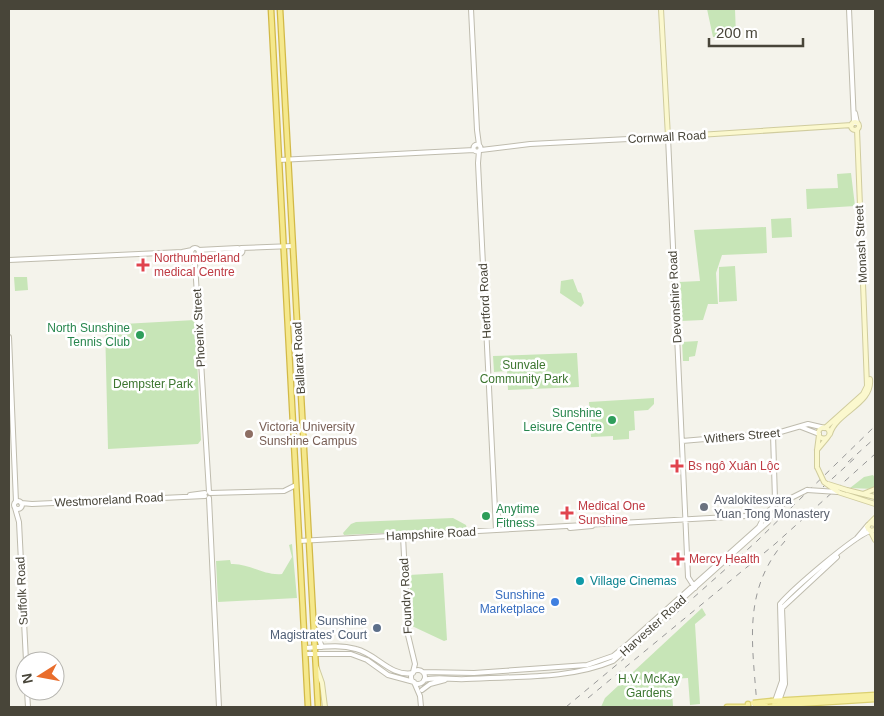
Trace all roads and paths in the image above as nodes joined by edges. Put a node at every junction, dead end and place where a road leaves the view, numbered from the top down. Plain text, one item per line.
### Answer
1 (271, 9) edge
2 (280, 9) edge
3 (471, 9) edge
4 (662, 9) edge
5 (849, 9) edge
6 (854, 126) junction
7 (668, 137) junction
8 (477, 148) junction
9 (288, 159) junction
10 (280, 160) junction
11 (293, 246) junction
12 (284, 247) junction
13 (195, 253) junction
14 (9, 261) edge
15 (9, 337) edge
16 (849, 409) junction
17 (801, 427) junction
18 (825, 428) junction
19 (773, 434) junction
20 (819, 434) junction
21 (829, 435) junction
22 (682, 441) junction
23 (816, 452) junction
24 (824, 482) junction
25 (296, 484) junction
26 (875, 489) edge
27 (284, 491) junction
28 (838, 492) junction
29 (846, 492) junction
30 (863, 494) junction
31 (208, 495) junction
32 (296, 497) junction
33 (875, 497) edge
34 (495, 504) junction
35 (875, 504) edge
36 (9, 505) edge
37 (18, 505) junction
38 (297, 507) junction
39 (307, 510) junction
40 (765, 518) junction
41 (875, 518) edge
42 (685, 520) junction
43 (869, 524) junction
44 (875, 524) edge
45 (496, 530) junction
46 (510, 530) junction
47 (872, 531) edge
48 (404, 536) junction
49 (857, 538) junction
50 (308, 540) junction
51 (875, 540) edge
52 (299, 541) junction
53 (693, 586) junction
54 (312, 623) junction
55 (322, 647) junction
56 (304, 648) junction
57 (313, 648) junction
58 (782, 648) junction
59 (25, 651) edge
60 (305, 654) junction
61 (412, 655) junction
62 (314, 657) junction
63 (413, 672) junction
64 (423, 672) junction
65 (447, 680) junction
66 (424, 681) junction
67 (414, 682) junction
68 (785, 684) junction
69 (422, 690) junction
70 (875, 695) edge
71 (420, 696) junction
72 (875, 699) edge
73 (788, 701) junction
74 (826, 701) junction
75 (775, 703) junction
76 (748, 706) edge
77 (219, 707) edge
78 (308, 707) edge
79 (318, 707) edge
80 (325, 707) edge
81 (421, 707) edge
82 (728, 707) edge
83 (765, 707) edge

1 - 10 highway, Ballarat Road
2 - 9 highway, Ballarat Road
3 - 8 street, Hertford Road
4 - 7 main road, Devonshire Road
5 - 6 street, Monash Street
6 - 7 main road, Cornwall Road
6 - 16 main road, Monash Street
7 - 8 street, Cornwall Road
7 - 22 street, Devonshire Road
8 - 9 street, Cornwall Road
8 - 34 street, Hertford Road
9 - 10 street, Cornwall Road
9 - 11 highway, Ballarat Road
10 - 12 highway, Ballarat Road
11 - 12 street
11 - 39 highway, Ballarat Road
12 - 13 street
12 - 25 highway, Ballarat Road
13 - 14 street
13 - 31 street, Phoenix Street
15 - 37 street, Suffolk Road
16 - 18 main road
16 - 21 main road
17 - 18 street, Withers Street
17 - 19 street, Withers Street
17 - 20 street
18 - 20 main road
18 - 21 main road
19 - 22 street, Withers Street
19 - 40 street
20 - 21 main road
20 - 23 main road
21 - 23 main road
22 - 42 street, Devonshire Road
23 - 24 main road, bridge
24 - 28 main road, bridge
24 - 29 main road, bridge
25 - 27 street, Westmoreland Road
25 - 32 highway, Ballarat Road
26 - 30 main road
27 - 31 street, Westmoreland Road
27 - 32 street, Westmoreland Road
28 - 29 main road, bridge
28 - 40 street, Hampshire Road, bridge
29 - 30 main road
29 - 35 main road
30 - 33 main road
31 - 37 street, Westmoreland Road
31 - 77 street, Phoenix Street
32 - 38 highway, Ballarat Road
34 - 45 street, Hertford Road
34 - 46 street
36 - 37 street, Westmoreland Road
37 - 59 street, Suffolk Road
38 - 39 highway
38 - 52 highway, Ballarat Road
39 - 50 highway, Ballarat Road
40 - 42 street, Hampshire Road
40 - 53 street, Harvester Road
41 - 43 main road
42 - 46 street, Hampshire Road
42 - 53 street, Devonshire Road
43 - 44 main road
43 - 47 main road
43 - 49 street
45 - 46 street, Hampshire Road
45 - 48 street, Hampshire Road
47 - 49 street
47 - 51 main road
48 - 50 street, Hampshire Road
48 - 61 street, Foundry Road
49 - 58 street
50 - 52 street, Hampshire Road
50 - 54 highway, Ballarat Road
52 - 56 highway, Ballarat Road
53 - 64 street, Harvester Road
53 - 65 street, Harvester Road
54 - 55 street
54 - 57 highway, Ballarat Road
55 - 57 street
55 - 63 street
56 - 57 street
56 - 60 highway, Ballarat Road
57 - 62 highway, Ballarat Road
58 - 68 street
58 - 75 street
60 - 62 street
60 - 78 highway, Ballarat Road
61 - 63 street, Foundry Road
61 - 64 street, Foundry Road
62 - 67 street
62 - 79 highway, Ballarat Road
62 - 80 main road
63 - 64 street
63 - 67 street
64 - 66 street
65 - 66 street, Harvester Road
65 - 69 street
66 - 67 street
66 - 69 street
67 - 71 street
68 - 73 street
68 - 75 street
69 - 71 street
70 - 74 main road
71 - 81 street
72 - 74 main road
73 - 74 main road
73 - 75 main road
74 - 75 main road
75 - 76 main road, bridge
75 - 83 main road, bridge
76 - 82 main road
76 - 83 main road, bridge

